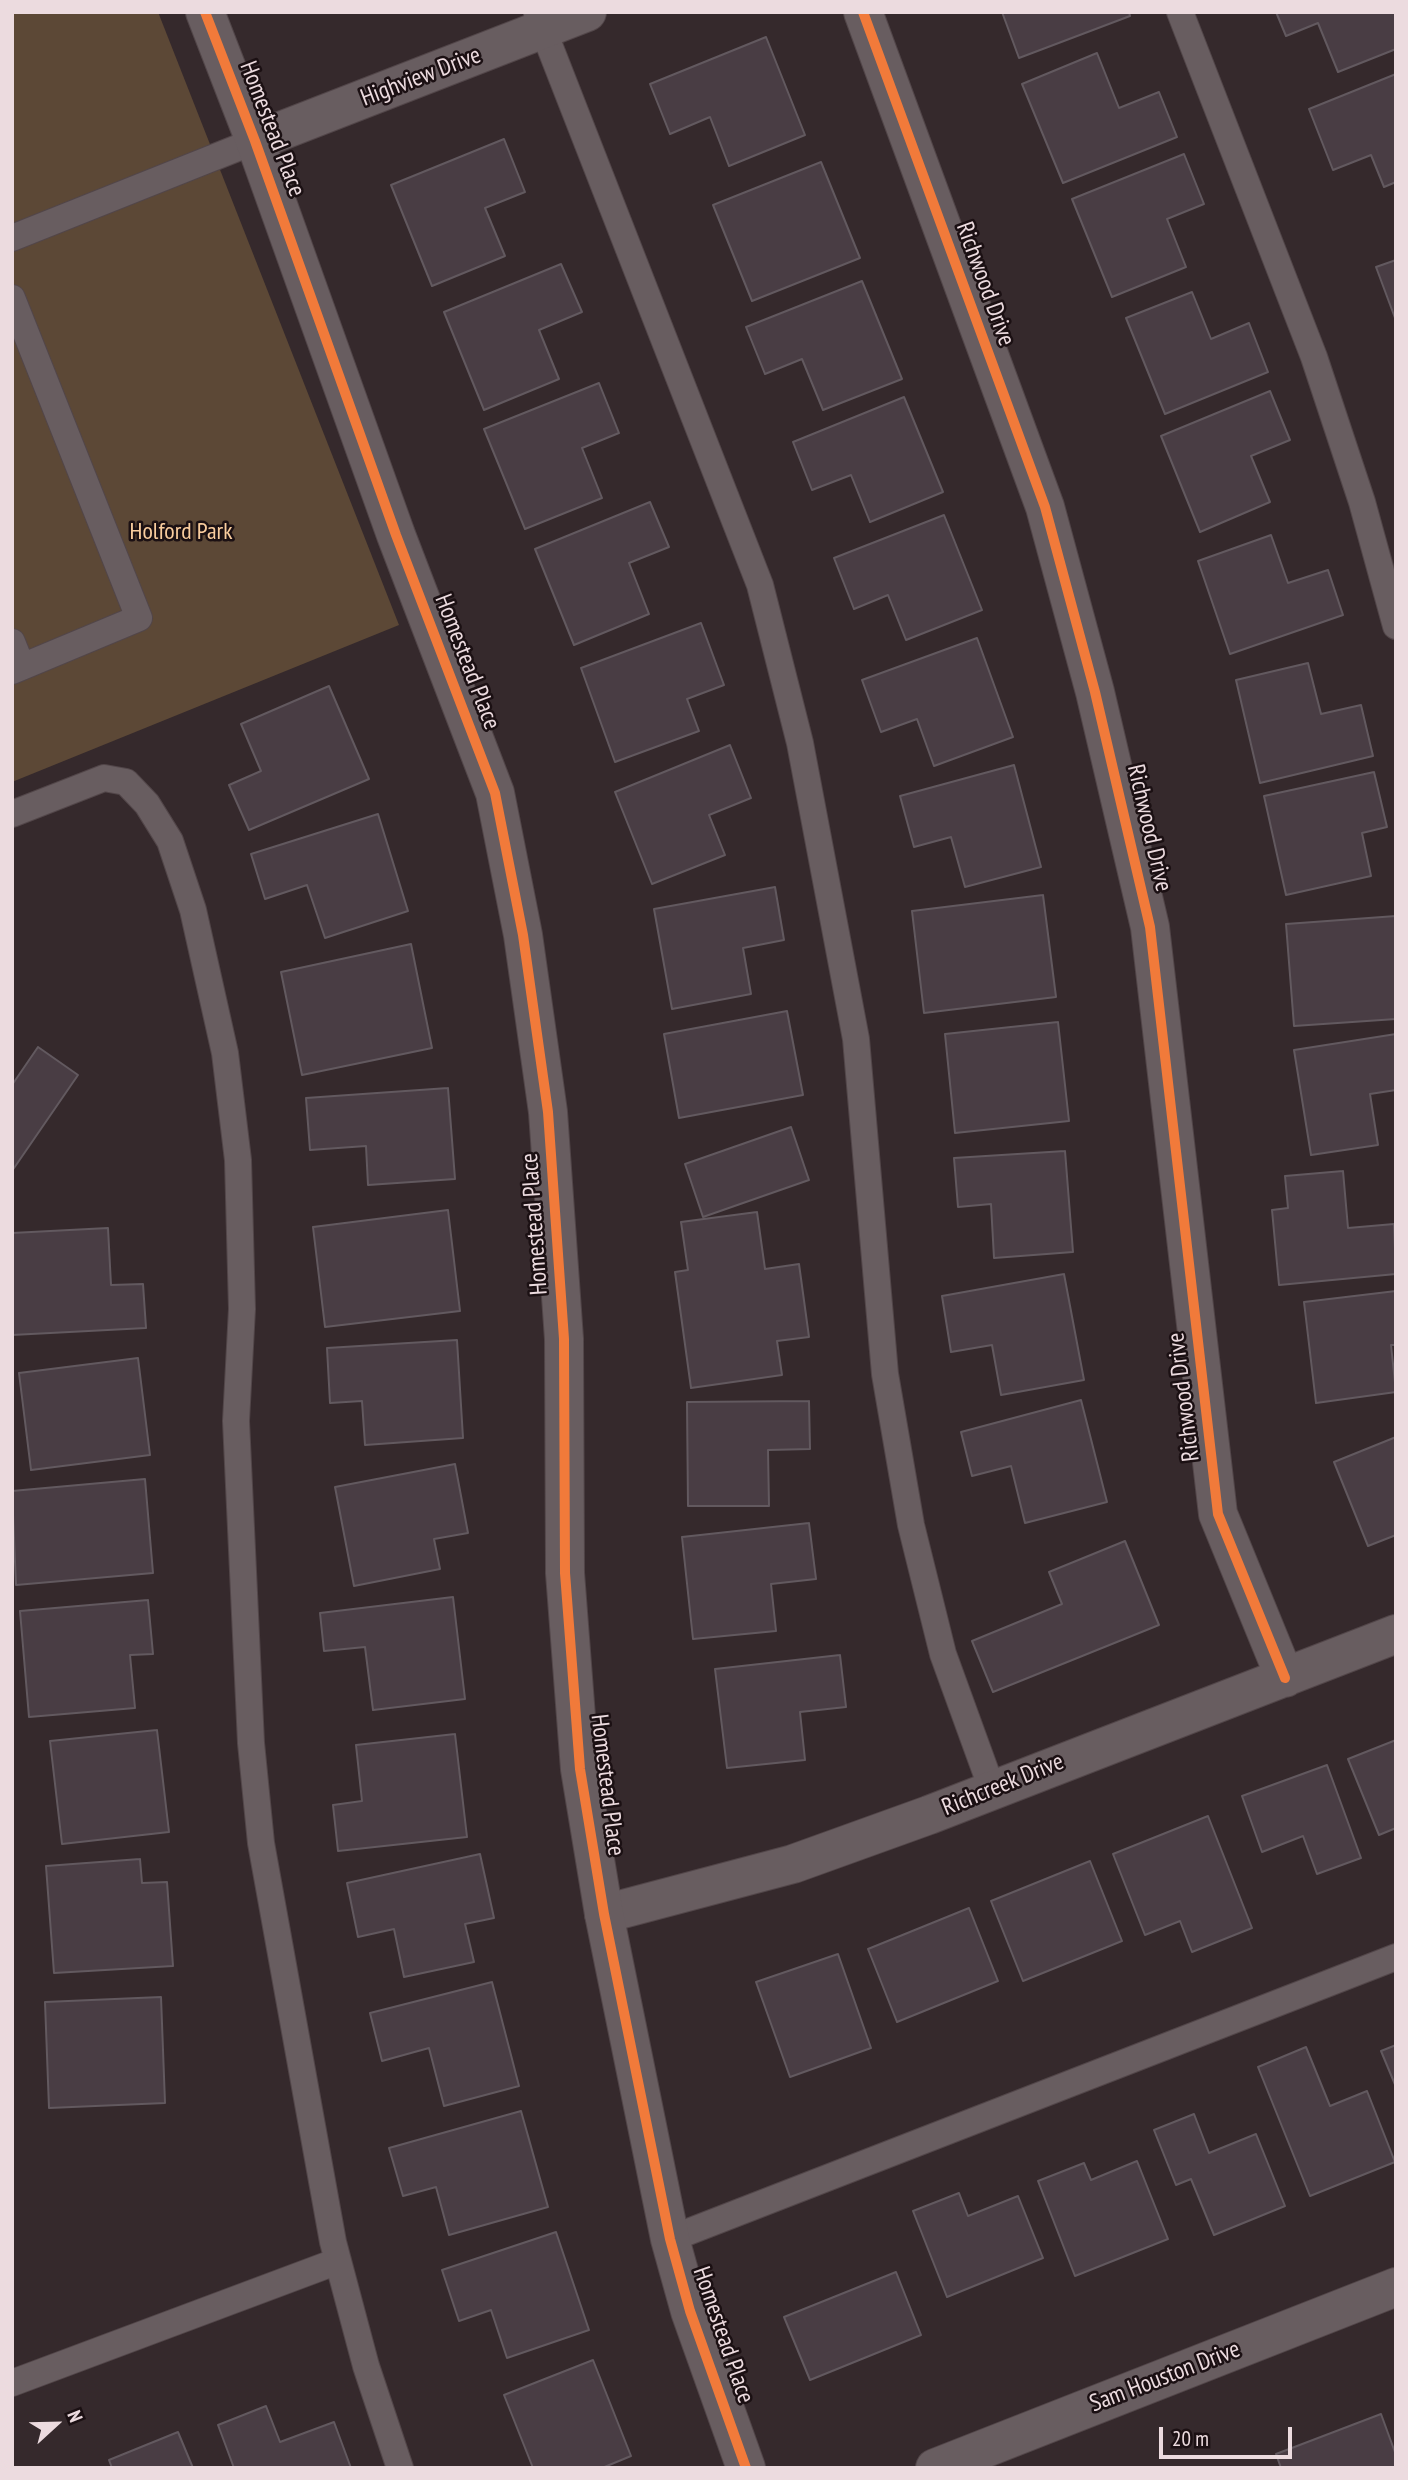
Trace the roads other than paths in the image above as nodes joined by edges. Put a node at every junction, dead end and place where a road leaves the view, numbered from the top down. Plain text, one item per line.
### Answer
1 (205, 12) edge
2 (587, 12) edge
3 (863, 12) edge
4 (1180, 12) edge
5 (540, 21) edge
6 (255, 141) junction
7 (12, 238) edge
8 (12, 298) edge
9 (1396, 626) edge
10 (12, 642) edge
11 (17, 669) edge
12 (12, 814) edge
13 (1396, 1634) edge
14 (1285, 1678) junction
15 (992, 1789) junction
16 (604, 1914) junction
17 (1396, 1957) edge
18 (670, 2239) junction
19 (338, 2261) junction
20 (1396, 2287) edge
21 (12, 2383) edge
22 (400, 2468) edge
23 (746, 2468) edge
24 (934, 2468) edge

1 - 6 street, Homestead Place
2 - 5 street, Highview Drive
3 - 14 street, Richwood Drive
4 - 9 lane
5 - 6 street, Highview Drive
5 - 15 lane
6 - 7 lane
6 - 16 street, Homestead Place
8 - 11 lane
10 - 11 lane
12 - 19 lane
13 - 14 street, Richcreek Drive
14 - 15 street, Richcreek Drive
15 - 16 street, Richcreek Drive
16 - 18 street, Homestead Place
17 - 18 lane
18 - 23 street, Homestead Place
19 - 21 lane
19 - 22 lane
20 - 24 street, Sam Houston Drive

